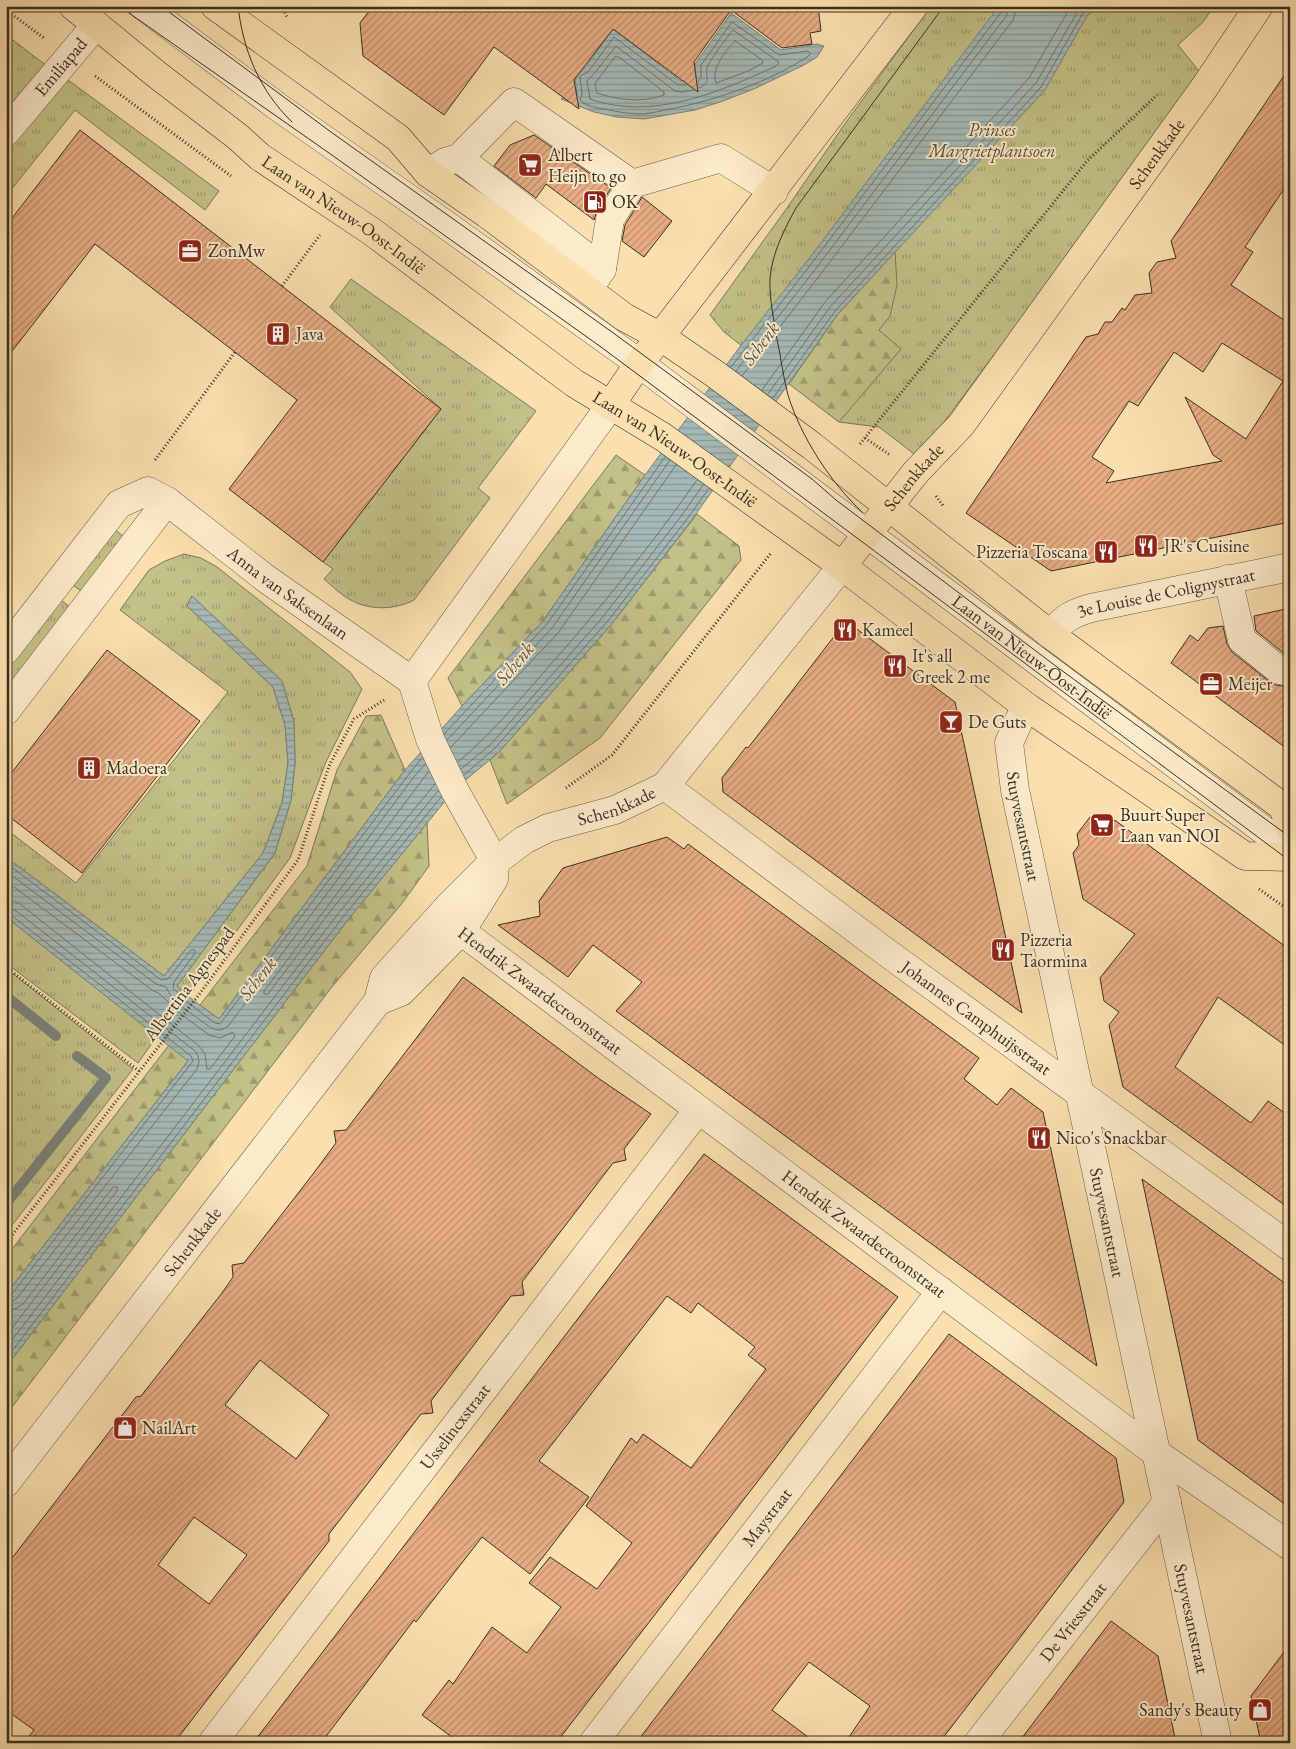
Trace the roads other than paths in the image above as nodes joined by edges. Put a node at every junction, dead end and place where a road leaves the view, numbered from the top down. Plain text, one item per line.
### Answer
1 (73, 6) edge
2 (143, 6) edge
3 (914, 6) edge
4 (1259, 6) edge
5 (226, 10) edge
6 (96, 25) junction
7 (6, 132) edge
8 (459, 158) junction
9 (428, 173) junction
10 (632, 184) junction
11 (774, 191) junction
12 (595, 280) junction
13 (661, 336) junction
14 (640, 364) junction
15 (610, 406) junction
16 (167, 501) junction
17 (887, 506) junction
18 (867, 533) junction
19 (842, 566) junction
20 (1290, 566) edge
21 (1228, 580) junction
22 (1051, 634) junction
23 (6, 650) edge
24 (1290, 672) edge
25 (412, 682) junction
26 (1027, 707) junction
27 (6, 711) edge
28 (665, 786) junction
29 (1290, 828) edge
30 (1290, 850) edge
31 (1290, 857) edge
32 (495, 862) junction
33 (451, 923) junction
34 (1079, 1092) junction
35 (698, 1110) junction
36 (1290, 1247) edge
37 (941, 1291) junction
38 (1156, 1453) junction
39 (6, 1483) edge
40 (1167, 1502) junction
41 (1290, 1546) edge
42 (212, 1743) edge
43 (594, 1743) edge
44 (978, 1743) edge
45 (1218, 1743) edge

1 - 6 main road, Laan van Nieuw-Oost-Indië
2 - 14 street, Laan van Nieuw-Oost-Indië
3 - 11 main road
4 - 17 main road, Schenkkade
5 - 9 main road, Laan van Nieuw-Oost-Indië
6 - 7 street, Emiliapad
6 - 15 main road, Laan van Nieuw-Oost-Indië
8 - 9 street
8 - 10 street
8 - 12 street
9 - 12 main road, Laan van Nieuw-Oost-Indië
10 - 11 street
10 - 12 street
11 - 13 main road
12 - 13 main road, Laan van Nieuw-Oost-Indië
13 - 14 main road
13 - 17 main road, Laan van Nieuw-Oost-Indië
14 - 15 main road
14 - 18 street, Laan van Nieuw-Oost-Indië
15 - 19 main road, Laan van Nieuw-Oost-Indië
15 - 25 street
16 - 23 street, Anna van Saksenlaan
16 - 25 street, Anna van Saksenlaan
16 - 27 street
17 - 18 main road, Schenkkade
17 - 22 main road, Laan van Nieuw-Oost-Indië
18 - 19 main road, Schenkkade
18 - 30 street, Laan van Nieuw-Oost-Indië
19 - 26 main road, Laan van Nieuw-Oost-Indië
19 - 28 street, Schenkkade
20 - 21 street, 3e Louise de Colignystraat
21 - 22 street, 3e Louise de Colignystraat
21 - 24 street
22 - 29 main road, Laan van Nieuw-Oost-Indië
25 - 32 street
26 - 31 main road, Laan van Nieuw-Oost-Indië
26 - 34 street, Stuyvesantstraat
28 - 32 street, Schenkkade
28 - 34 street, Johannes Camphuijsstraat
32 - 33 street, Schenkkade
33 - 35 street, Hendrik Zwaardecroonstraat
33 - 39 street, Schenkkade
34 - 36 street, Johannes Camphuijsstraat
34 - 38 street, Stuyvesantstraat
35 - 37 street, Hendrik Zwaardecroonstraat
35 - 42 street, Usselincxstraat
37 - 38 street, Hendrik Zwaardecroonstraat
37 - 43 street, Maystraat
38 - 40 street, Stuyvesantstraat
38 - 41 street, Hendrik Zwaardecroonstraat
40 - 44 street, De Vriesstraat
40 - 45 street, Stuyvesantstraat

